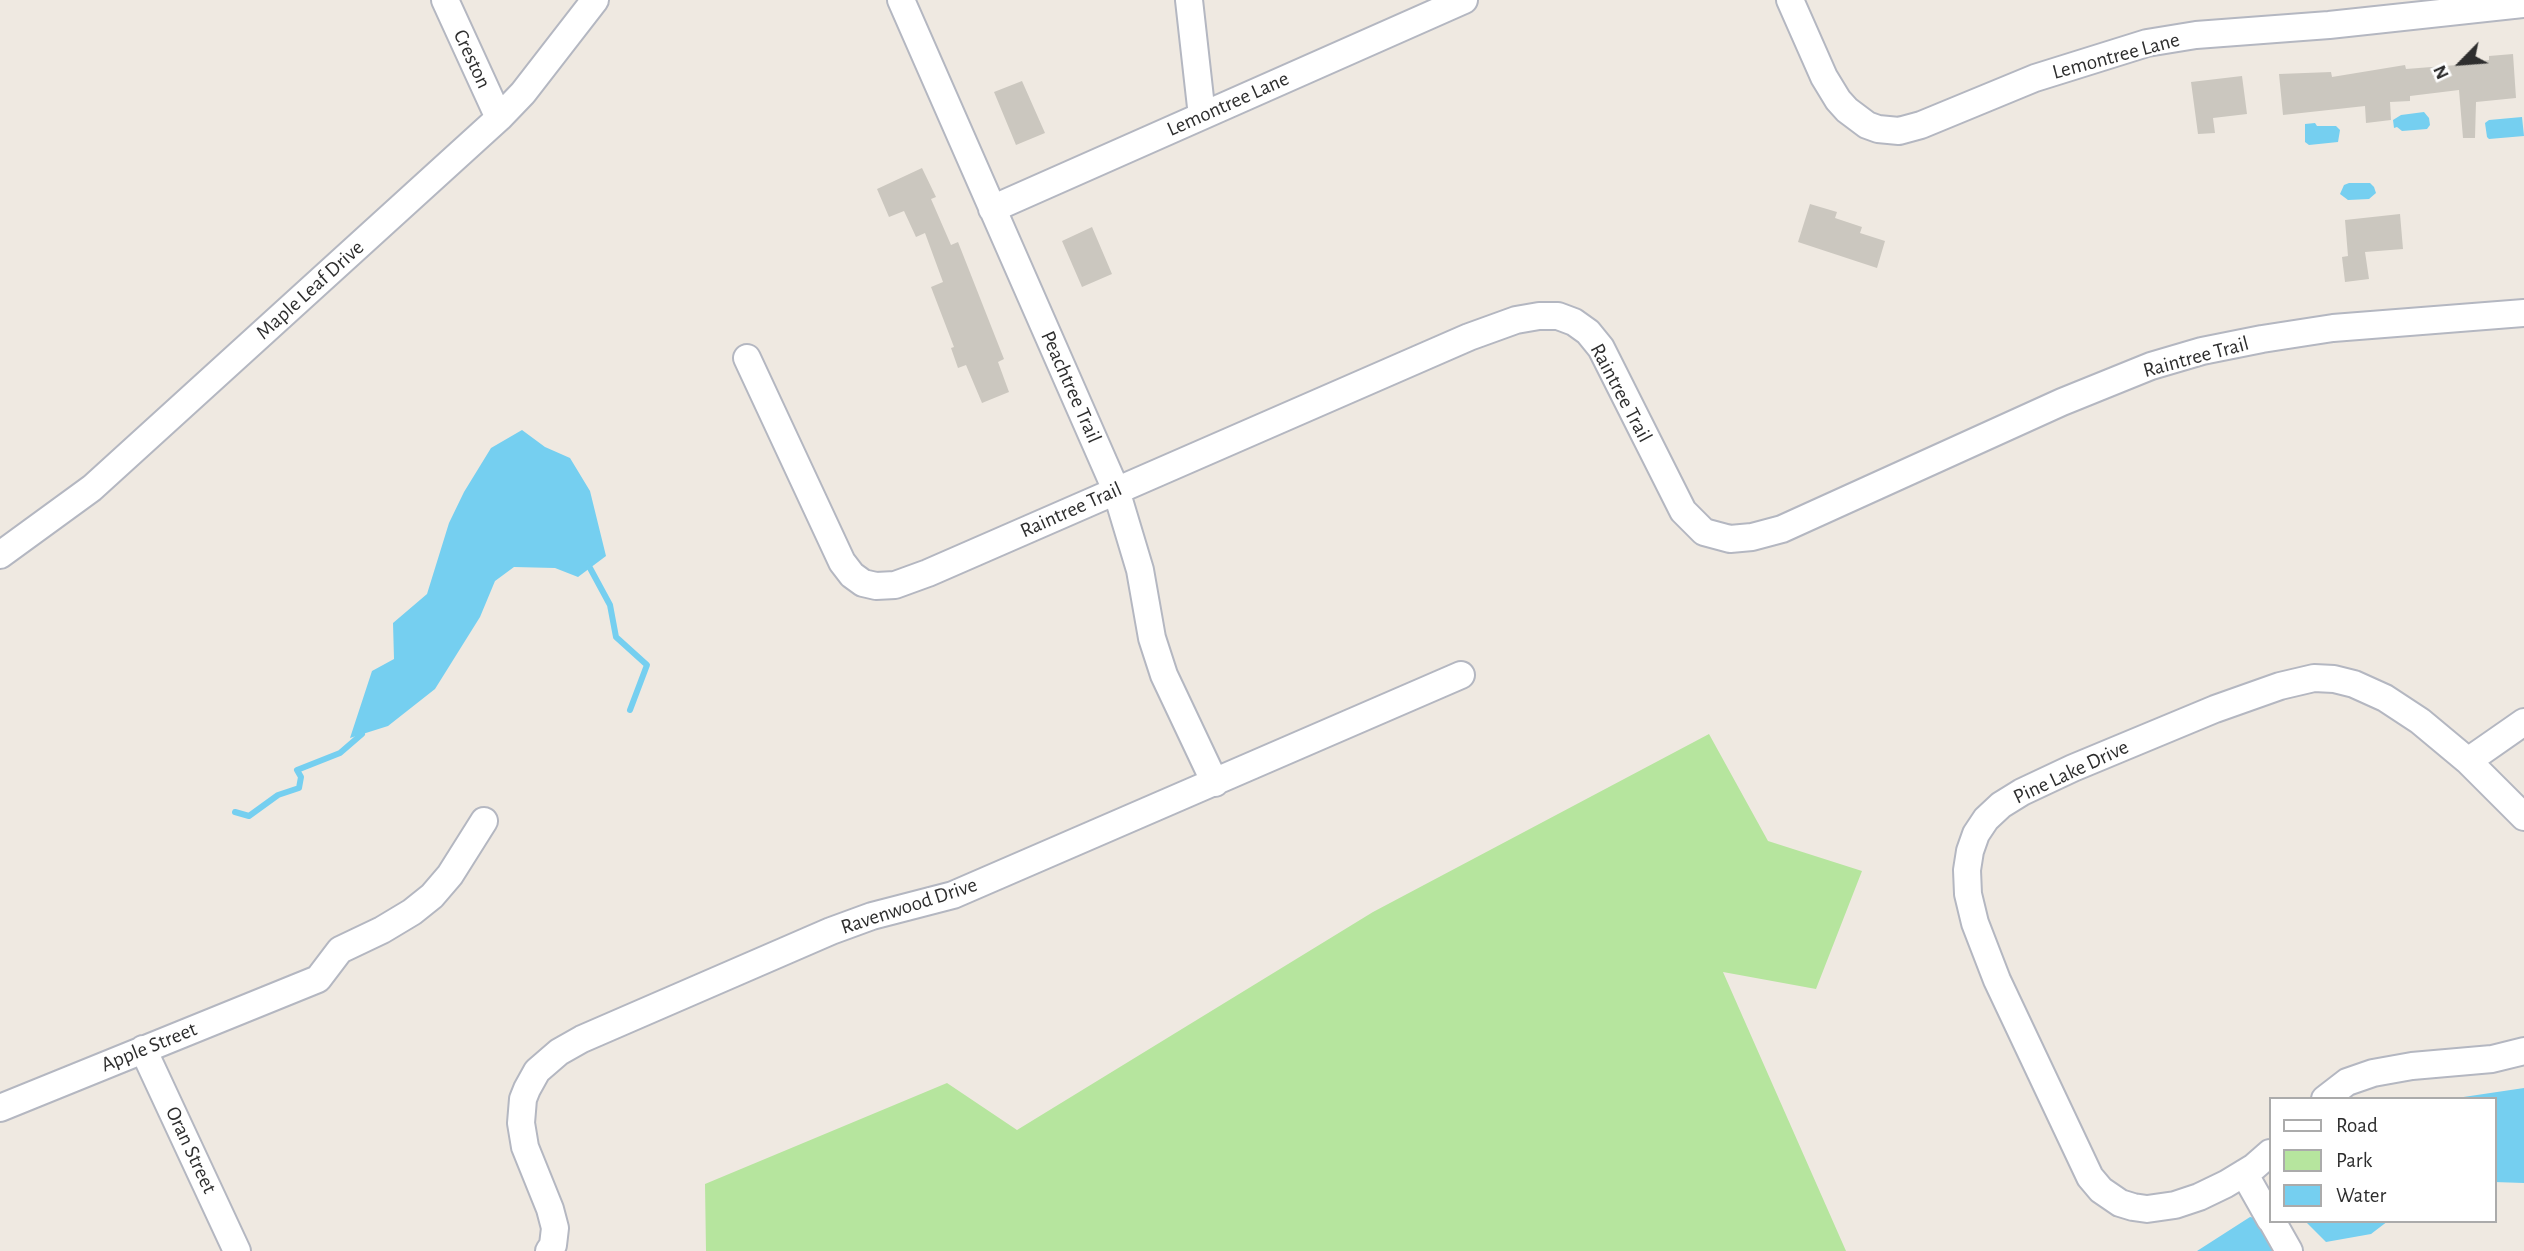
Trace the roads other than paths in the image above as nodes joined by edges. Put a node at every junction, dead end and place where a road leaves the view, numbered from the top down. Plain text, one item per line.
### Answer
1 (445, 0) edge
2 (594, 0) edge
3 (901, 0) edge
4 (1189, 0) edge
5 (1464, 0) edge
6 (1790, 0) edge
7 (2524, 4) edge
8 (1202, 116) junction
9 (499, 118) junction
10 (992, 209) junction
11 (2524, 313) edge
12 (747, 358) dead end
13 (1116, 490) junction
14 (0, 555) edge
15 (1461, 675) dead end
16 (2524, 722) edge
17 (2468, 761) junction
18 (1215, 783) junction
19 (2524, 817) edge
20 (484, 821) dead end
21 (143, 1049) junction
22 (2524, 1051) edge
23 (2328, 1097) edge
24 (0, 1108) edge
25 (2268, 1155) edge
26 (2244, 1173) junction
27 (2268, 1215) edge
28 (2273, 1223) edge
29 (237, 1251) edge
30 (549, 1251) edge
31 (2289, 1251) edge

1 - 9 street, Creston
2 - 9 street, Maple Leaf Drive
3 - 10 street, Peachtree Trail
4 - 8 street
5 - 8 street, Lemontree Lane
6 - 7 street, Lemontree Lane
8 - 10 street, Lemontree Lane
9 - 14 street, Maple Leaf Drive
10 - 13 street, Peachtree Trail
11 - 13 street, Raintree Trail
12 - 13 street, Raintree Trail
13 - 18 street, Peachtree Trail
15 - 18 street, Ravenwood Drive
16 - 17 street
17 - 19 street, Pine Lake Drive
17 - 26 street, Pine Lake Drive
18 - 30 street, Ravenwood Drive
20 - 21 street, Apple Street
21 - 24 street, Apple Street
21 - 29 street, Oran Street
22 - 23 street
25 - 26 street, Pine Lake Drive
26 - 27 street
28 - 31 street

